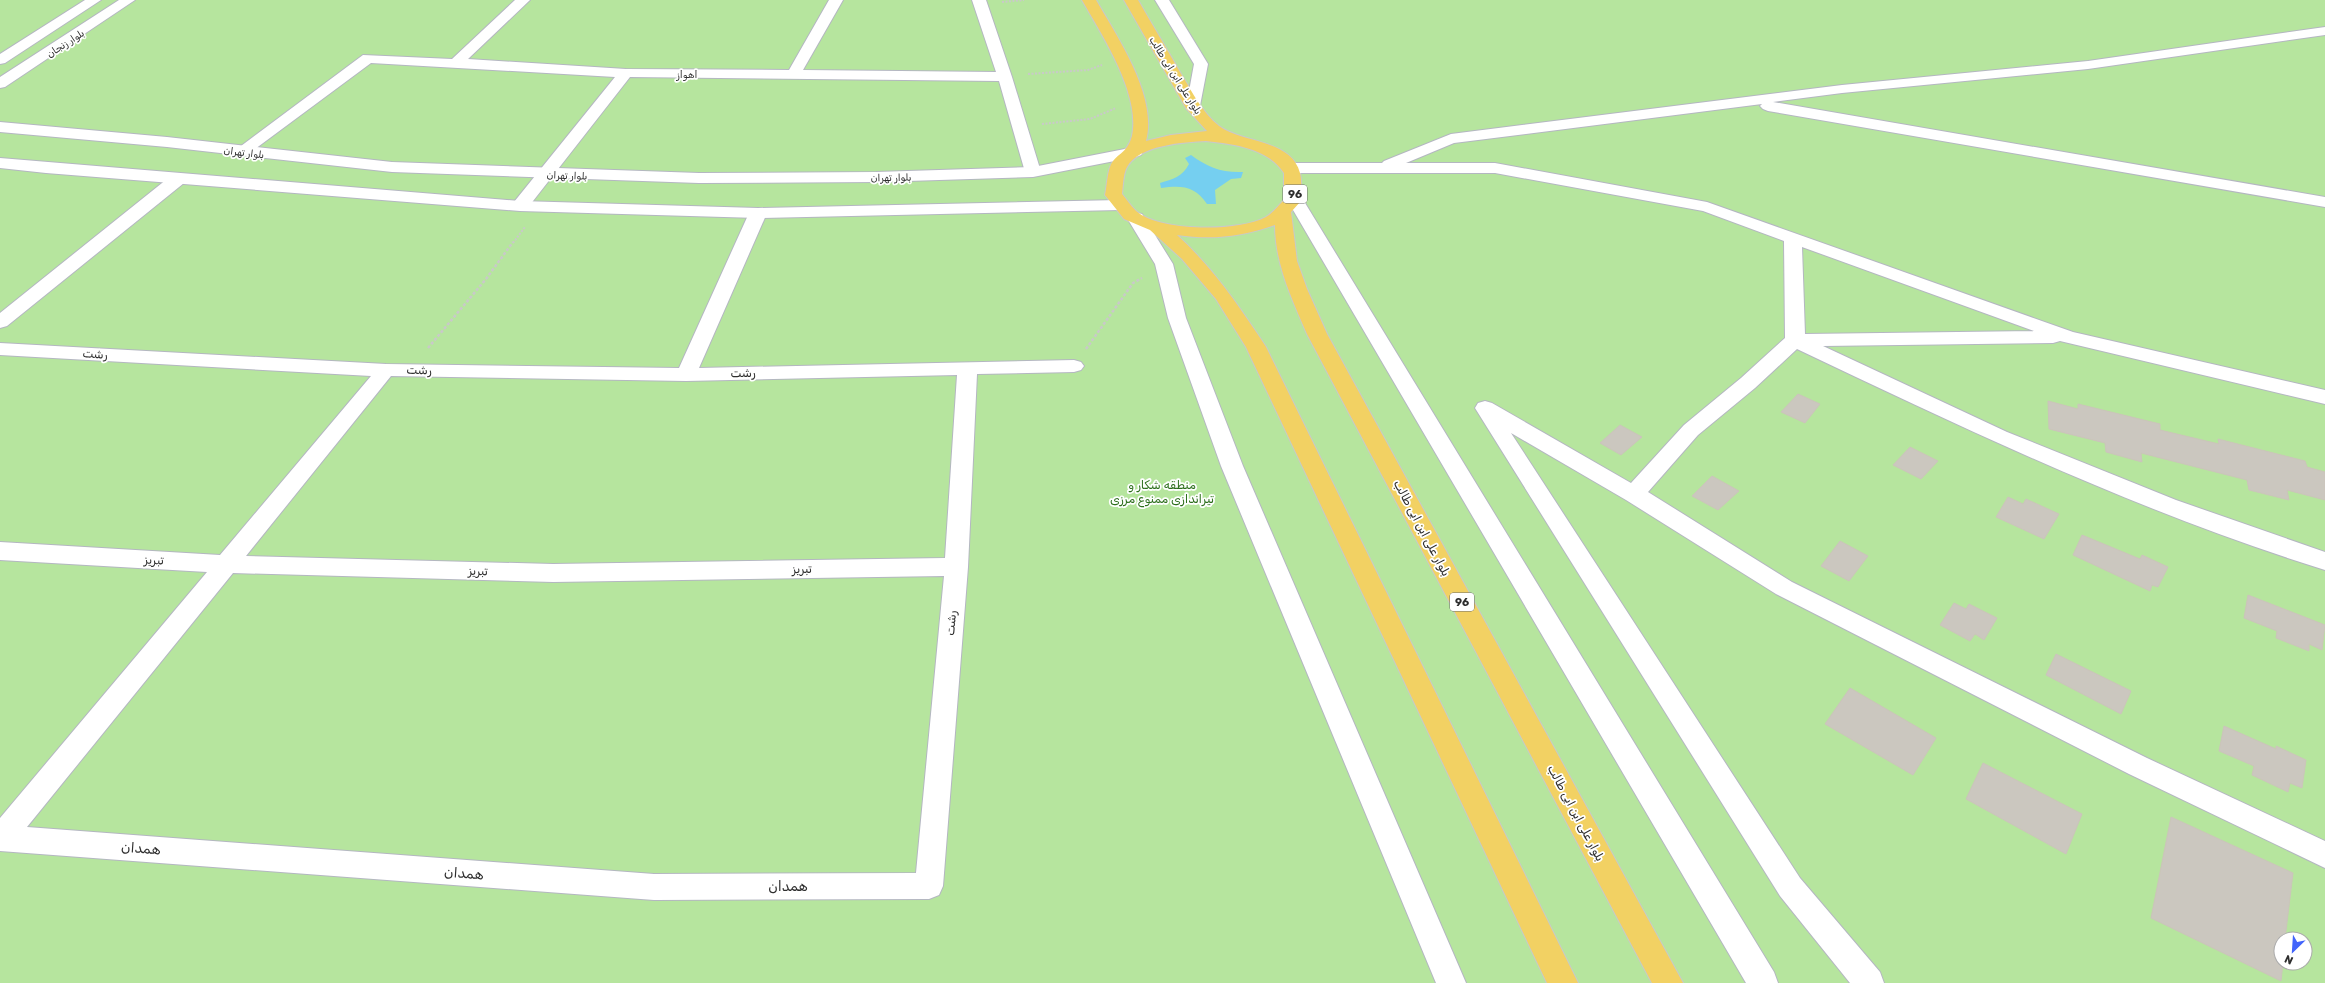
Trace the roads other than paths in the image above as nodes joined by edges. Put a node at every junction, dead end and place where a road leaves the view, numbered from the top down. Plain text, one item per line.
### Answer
1 (94, 0) edge
2 (128, 0) edge
3 (523, 0) edge
4 (836, 0) edge
5 (979, 0) edge
6 (1089, 0) edge
7 (1131, 0) edge
8 (1162, 0) edge
9 (2325, 30) edge
10 (0, 60) edge
11 (456, 64) junction
12 (626, 73) junction
13 (794, 74) junction
14 (1006, 77) junction
15 (0, 84) edge
16 (1746, 102) junction
17 (1194, 108) junction
18 (0, 127) edge
19 (1232, 139) junction
20 (241, 152) junction
21 (1134, 152) junction
22 (0, 163) edge
23 (1290, 168) junction
24 (1379, 168) junction
25 (1032, 172) junction
26 (545, 174) junction
27 (178, 179) junction
28 (2325, 202) edge
29 (1289, 205) junction
30 (520, 206) junction
31 (1128, 212) junction
32 (758, 213) junction
33 (1158, 228) junction
34 (1793, 238) junction
35 (0, 322) edge
36 (2068, 337) junction
37 (1795, 340) junction
38 (0, 349) edge
39 (1074, 366) road end
40 (967, 368) junction
41 (386, 370) junction
42 (686, 375) junction
43 (2325, 397) edge
44 (1634, 494) junction
45 (0, 550) edge
46 (2325, 561) edge
47 (227, 564) junction
48 (956, 567) junction
49 (1, 838) edge
50 (2325, 855) edge
51 (929, 886) joint
52 (1451, 983) edge
53 (1563, 983) edge
54 (1668, 983) edge
55 (1763, 983) edge
56 (1869, 983) edge

1 - 10 street, بلوار زنجان
2 - 15 street, بلوار زنجان
3 - 11 street
4 - 13 street
5 - 14 street
6 - 21 main road
7 - 17 main road, بلوار علی ابن ابی طالب / 96
8 - 17 street
9 - 16 street
11 - 12 street, اهواز
11 - 20 street, اهواز
12 - 13 street, اهواز
12 - 26 street
13 - 14 street, اهواز
14 - 25 street
16 - 24 street
16 - 28 street
17 - 19 main road, بلوار علی ابن ابی طالب / 96
18 - 20 street, بلوار تهران
19 - 21 main road, 96
19 - 23 main road, 96
20 - 26 street, بلوار تهران
21 - 25 street, بلوار تهران
21 - 31 main road, 96
22 - 27 street
23 - 24 street
23 - 29 main road, 96
24 - 34 street
25 - 26 street, بلوار تهران
26 - 30 street
27 - 30 street
27 - 35 street
29 - 33 main road, 96
29 - 54 main road, بلوار علی ابن ابی طالب / 96
29 - 55 street
30 - 32 street
31 - 32 street
31 - 33 main road, 96
31 - 52 street
32 - 42 street
33 - 53 main road, 96
34 - 36 street
34 - 37 street
36 - 37 street
36 - 43 street
37 - 44 street
37 - 46 street
38 - 41 street, رشت
39 - 40 street
40 - 42 street, رشت
40 - 48 street, رشت
41 - 42 street, رشت
41 - 47 street
44 - 50 street
44 - 56 street
45 - 47 street, تبریز
47 - 48 street, تبریز
47 - 49 street
48 - 51 street, رشت
49 - 51 street, همدان

